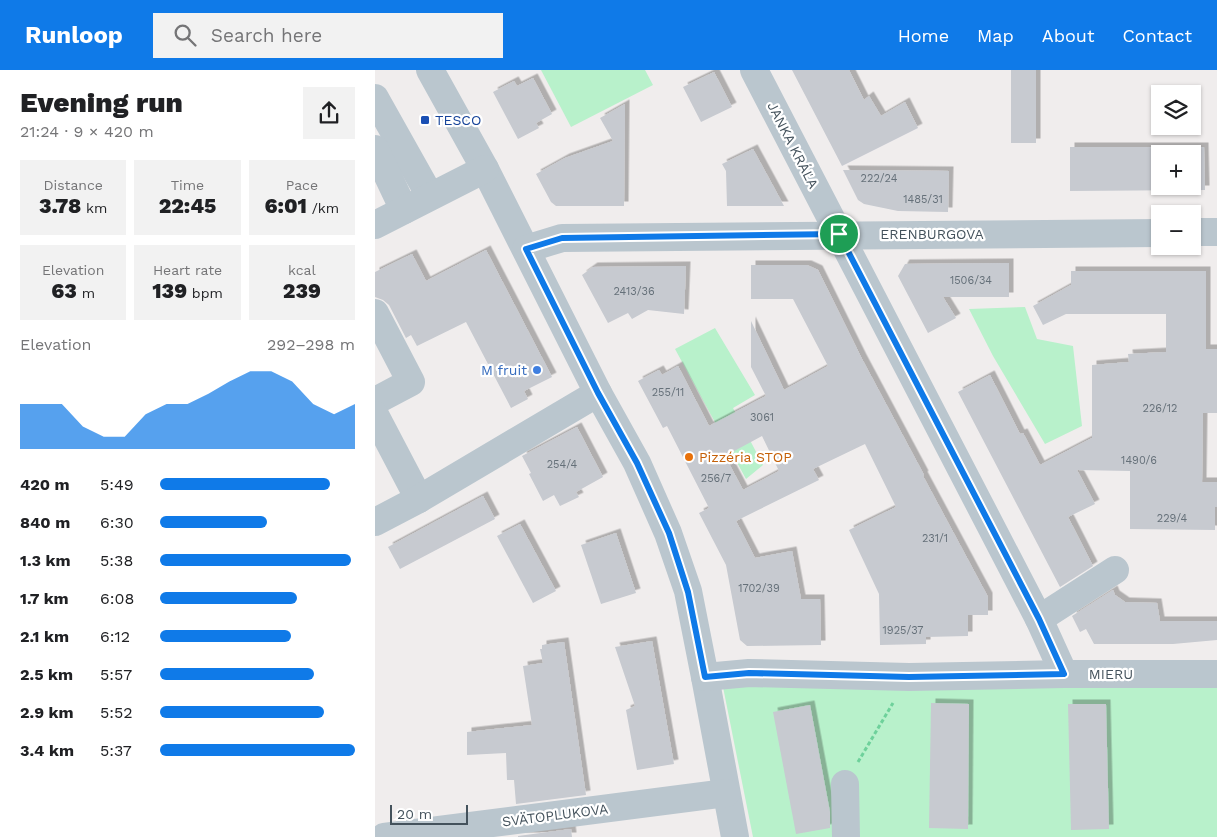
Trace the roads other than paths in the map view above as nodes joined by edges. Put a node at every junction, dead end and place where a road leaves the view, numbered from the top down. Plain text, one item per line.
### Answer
1 (430, 70) edge
2 (753, 70) edge
3 (375, 98) edge
4 (375, 149) edge
5 (485, 169) junction
6 (430, 196) junction
7 (404, 210) junction
8 (376, 220) edge
9 (1201, 232) edge
10 (1217, 232) edge
11 (1151, 233) edge
12 (839, 234) junction
13 (526, 249) junction
14 (375, 313) edge
15 (598, 393) junction
16 (375, 401) edge
17 (375, 415) edge
18 (419, 499) junction
19 (375, 522) edge
20 (1115, 570) dead end
21 (1039, 619) junction
22 (1064, 674) junction
23 (1217, 674) edge
24 (705, 677) junction
25 (845, 784) road end
26 (727, 793) junction
27 (384, 837) edge
28 (735, 837) edge
29 (846, 837) edge

1 - 5 street
2 - 12 street, JANKA KRÁĽA
3 - 6 street
4 - 7 street
5 - 6 street
5 - 13 street
6 - 7 street
7 - 8 street
9 - 10 street
11 - 12 street, ERENBURGOVA
12 - 13 street, ERENBURGOVA
12 - 21 street, JANKA KRÁĽA
13 - 15 street
14 - 16 street
15 - 18 street
15 - 24 street
17 - 18 street
18 - 19 street
20 - 21 street
21 - 22 street, JANKA KRÁĽA
22 - 23 street, MIERU
22 - 24 street, MIERU
24 - 26 street
25 - 29 street
26 - 27 street, SVÄTOPLUKOVA
26 - 28 street

